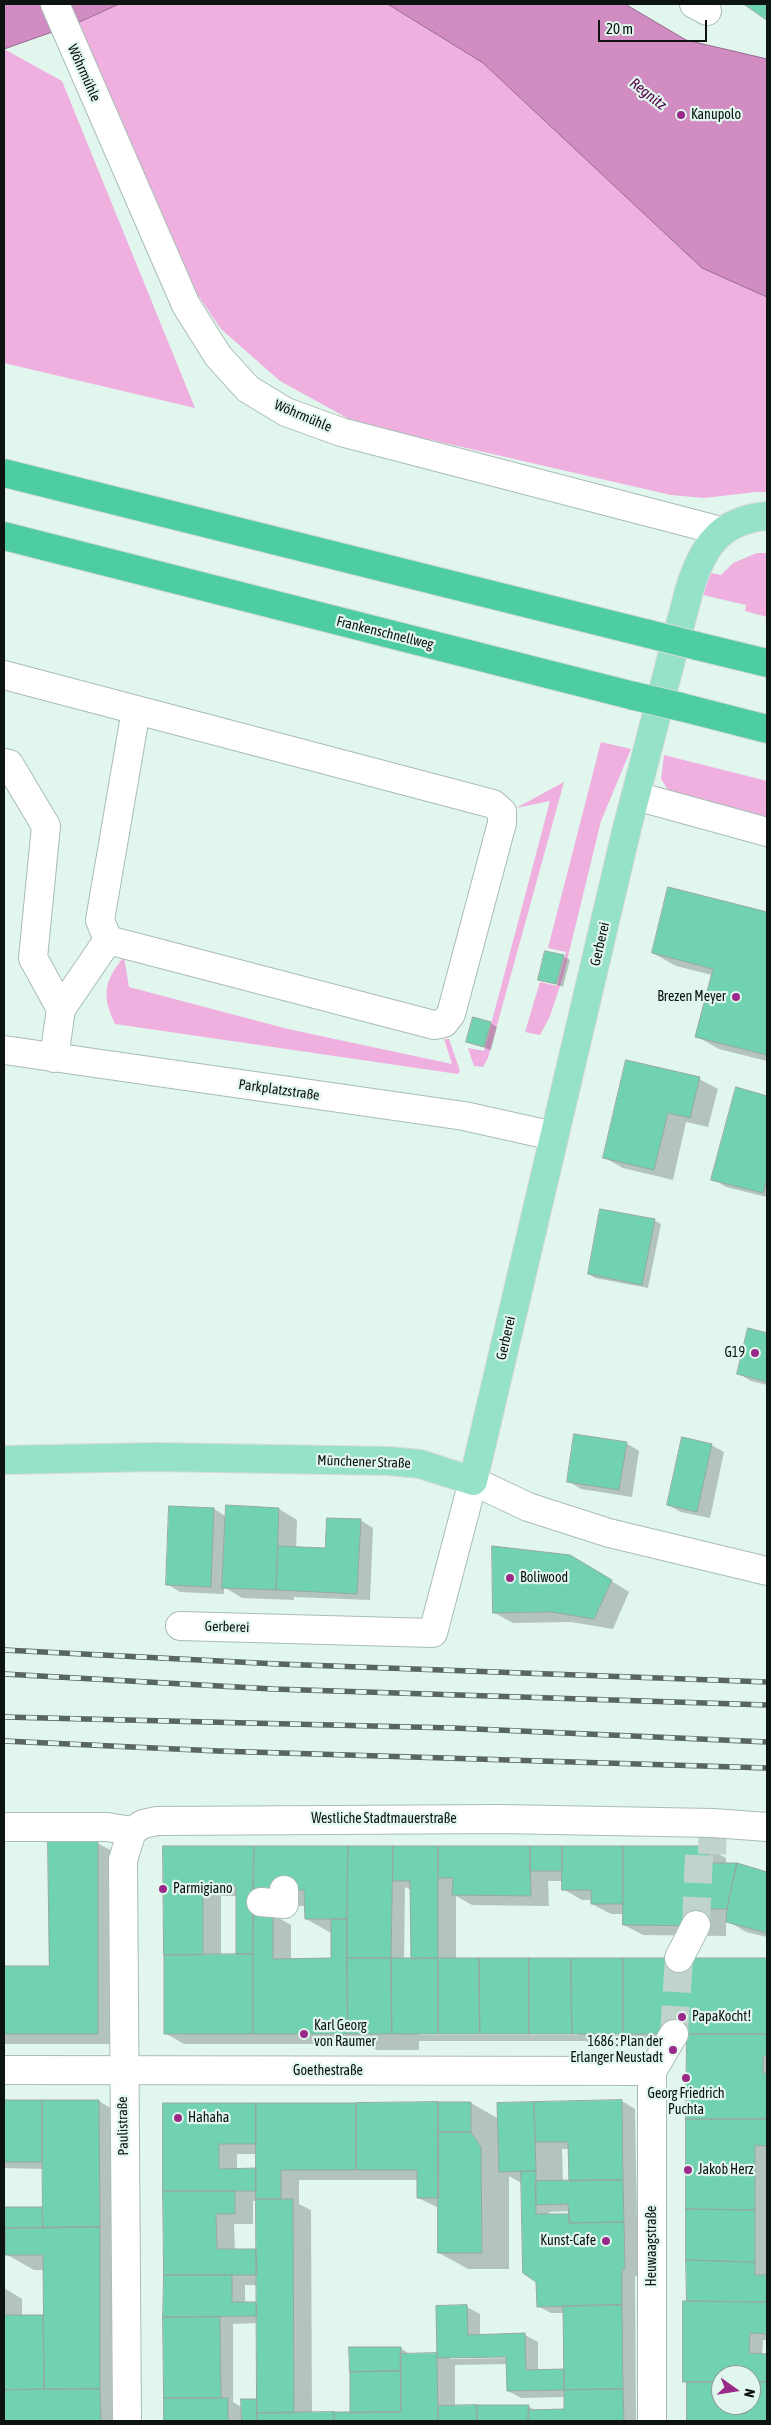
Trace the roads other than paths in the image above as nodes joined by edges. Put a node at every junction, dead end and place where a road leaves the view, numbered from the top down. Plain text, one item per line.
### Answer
1 (55, 4) edge
2 (4, 473) edge
3 (767, 516) edge
4 (722, 531) junction
5 (4, 536) edge
6 (767, 663) edge
7 (4, 675) edge
8 (136, 710) junction
9 (767, 729) edge
10 (4, 763) edge
11 (636, 796) junction
12 (767, 832) edge
13 (108, 940) junction
14 (61, 1009) junction
15 (4, 1050) edge
16 (54, 1058) junction
17 (554, 1136) junction
18 (4, 1460) edge
19 (473, 1481) junction
20 (767, 1571) edge
21 (180, 1626) dead end
22 (757, 1825) edge
23 (4, 1827) edge
24 (132, 1831) junction
25 (767, 1842) edge
26 (696, 1925) tunnel mouth
27 (679, 1958) tunnel mouth
28 (674, 2034) tunnel mouth
29 (4, 2070) edge
30 (123, 2070) junction
31 (652, 2071) junction
32 (127, 2421) edge
33 (652, 2421) edge

1 - 4 street, Wöhrmühle
2 - 6 highway, bridge
3 - 4 main road
4 - 11 main road, Gerberei
5 - 9 highway, Frankenschnellweg, bridge
7 - 8 street
8 - 13 street
8 - 13 street
10 - 14 street
11 - 12 street
11 - 17 main road, Gerberei
13 - 14 street
14 - 16 street
15 - 16 street, Parkplatzstraße
16 - 17 street, Parkplatzstraße
17 - 19 main road, Gerberei
18 - 19 main road, Münchener Straße
19 - 20 street, Münchener Straße
19 - 21 street, Gerberei
22 - 24 street, Westliche Stadtmauerstraße
22 - 25 street
23 - 24 street
24 - 30 street, Paulistraße
26 - 27 street
28 - 31 street
29 - 30 street, Goethestraße
30 - 31 street, Goethestraße
30 - 32 street, Paulistraße
31 - 33 street, Heuwaagstraße

